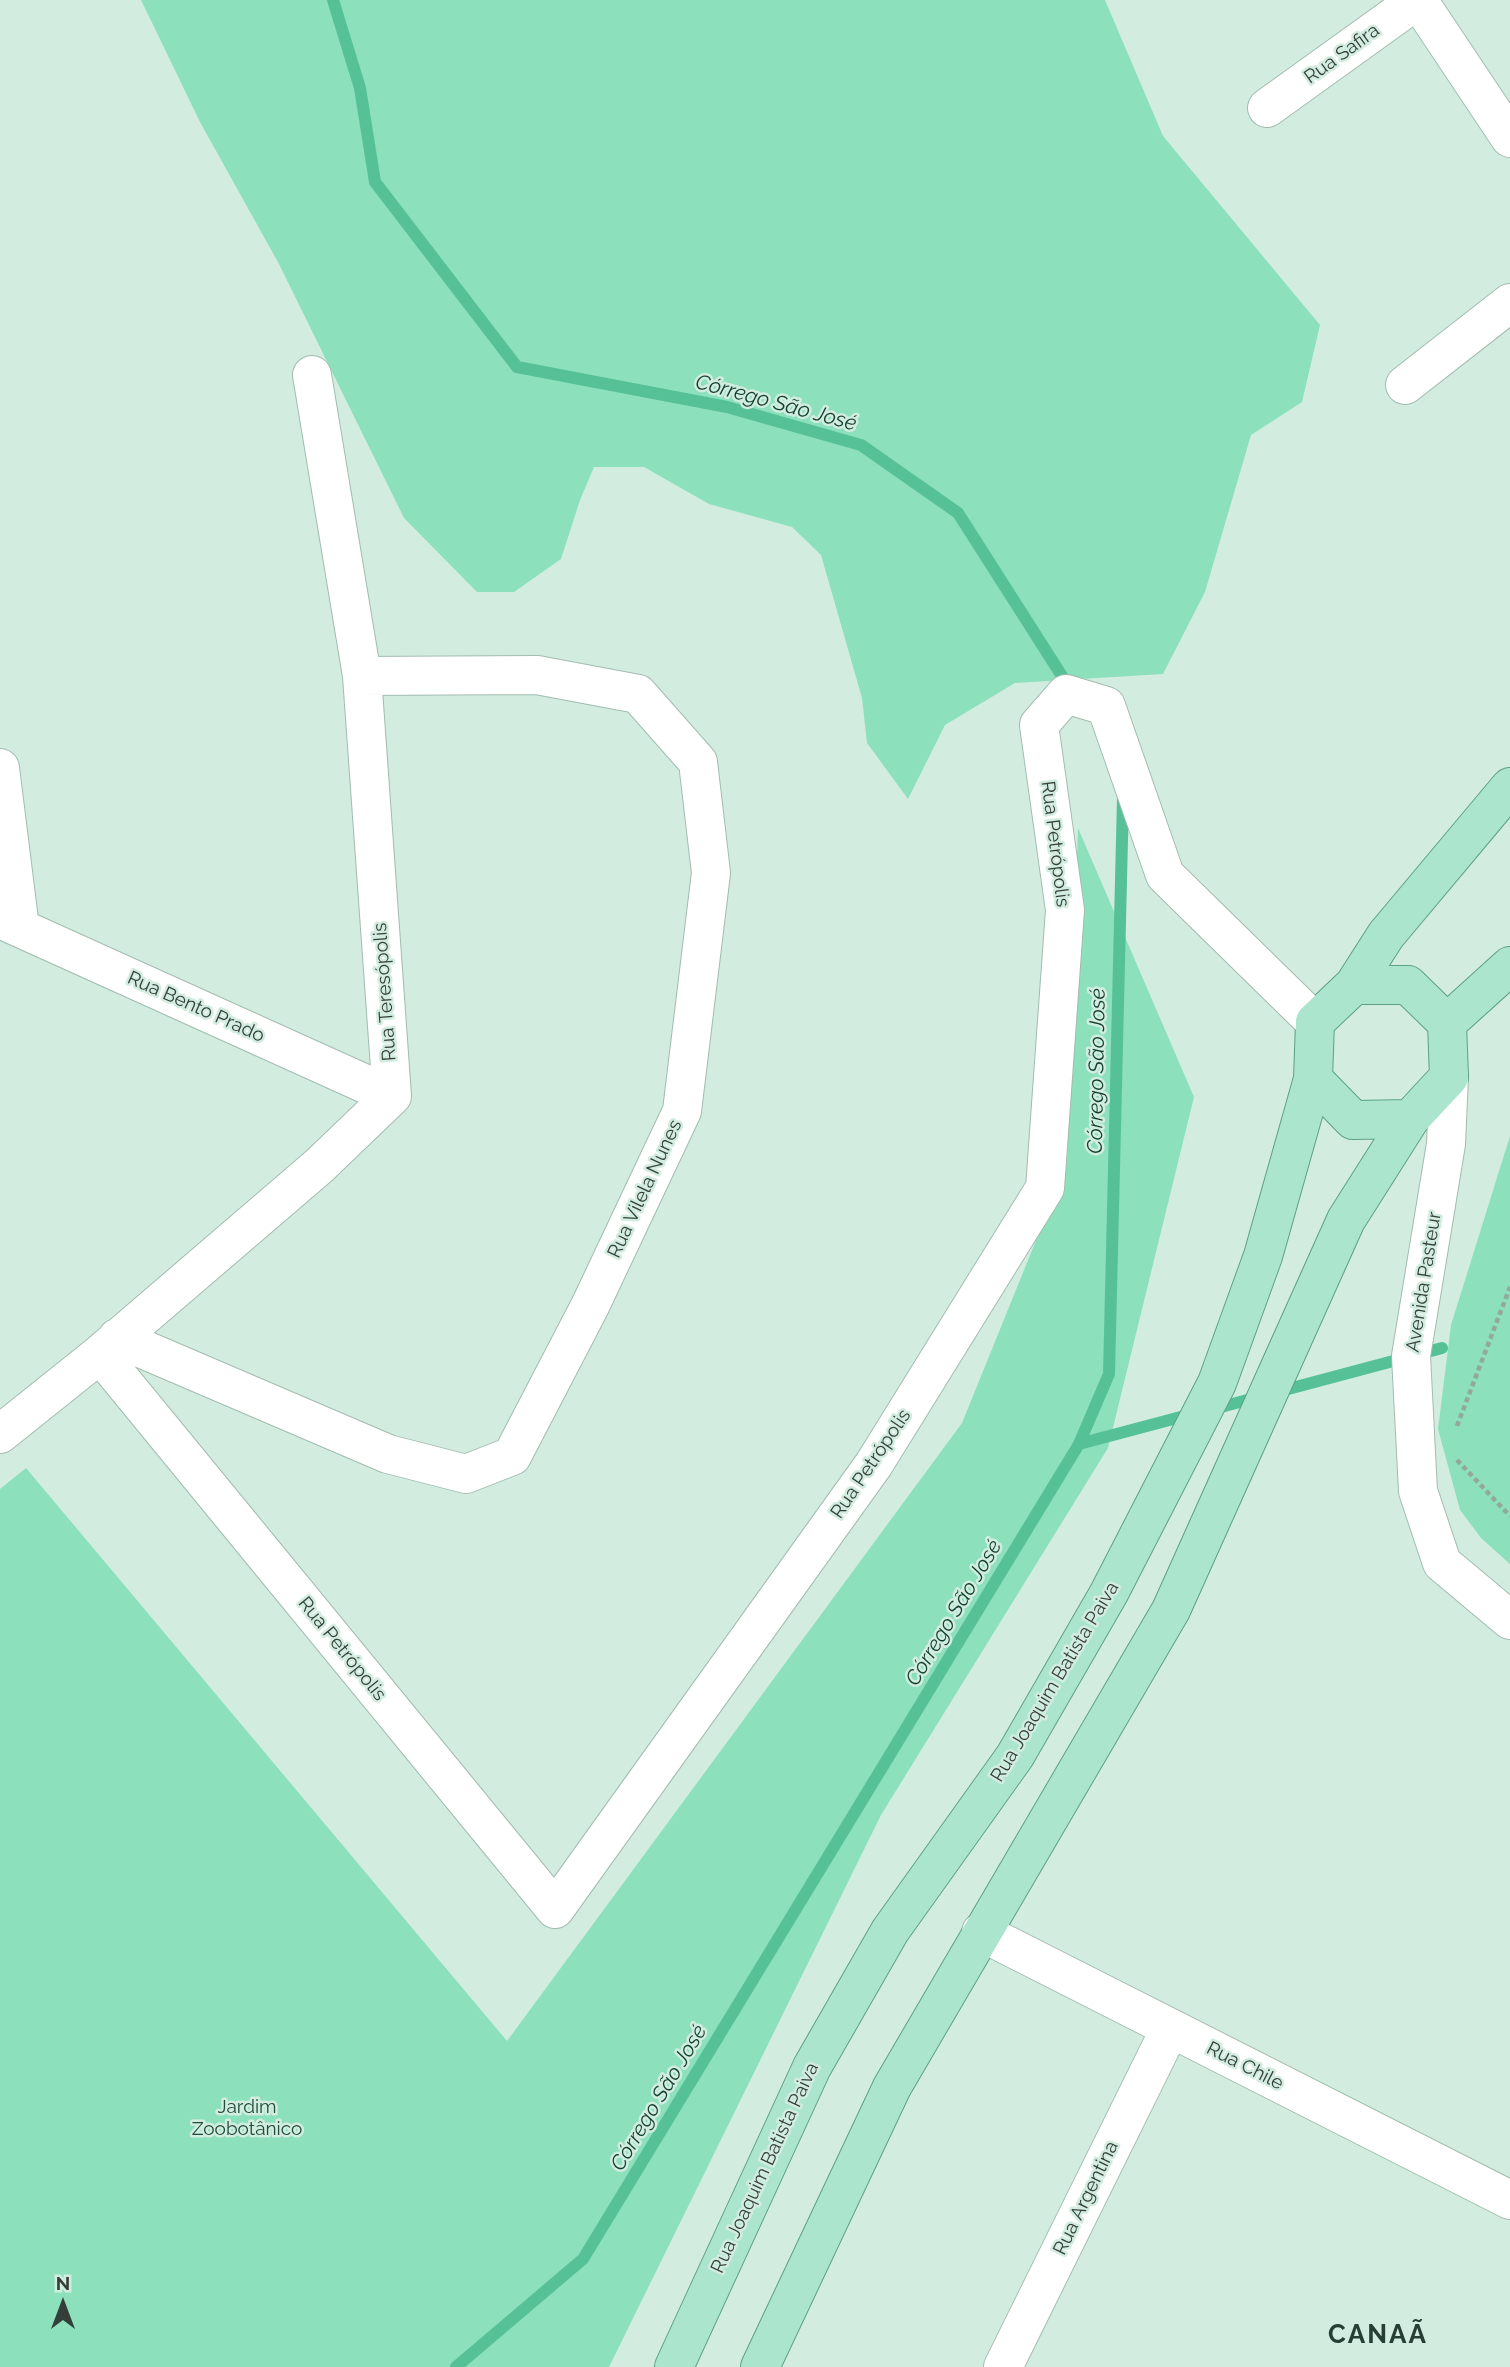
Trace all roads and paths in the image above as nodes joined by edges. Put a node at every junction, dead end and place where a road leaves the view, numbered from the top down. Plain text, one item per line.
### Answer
1 (1418, 0) edge
2 (1267, 108) dead end
3 (1510, 138) edge
4 (1510, 303) edge
5 (312, 375) dead end
6 (1405, 385) dead end
7 (362, 676) junction
8 (0, 768) edge
9 (1510, 787) edge
10 (7, 931) edge
11 (1510, 966) edge
12 (1354, 985) junction
13 (1315, 1022) junction
14 (1447, 1023) junction
15 (1449, 1077) junction
16 (1313, 1079) junction
17 (392, 1096) junction
18 (1410, 1119) junction
19 (1510, 1287) edge
20 (108, 1346) junction
21 (0, 1434) edge
22 (1452, 1437) dead end
23 (1456, 1459) dead end
24 (1510, 1516) edge
25 (1510, 1620) edge
26 (981, 1931) junction
27 (1170, 2029) junction
28 (1510, 2200) edge
29 (674, 2367) edge
30 (760, 2367) edge
31 (1003, 2367) edge

1 - 2 street, Rua Safira
1 - 3 street
4 - 6 street
5 - 7 street, Rua Teresópolis
7 - 17 street, Rua Teresópolis
7 - 20 street, Rua Vilela Nunes
8 - 10 street
9 - 12 main road
10 - 17 street, Rua Bento Prado
11 - 14 main road
12 - 13 main road
12 - 14 main road
13 - 16 main road, Rua Joaquim Batista Paiva
13 - 20 street, Rua Petrópolis
14 - 15 main road
15 - 18 main road
15 - 25 street, Avenida Pasteur
16 - 18 main road
16 - 29 main road, Rua Joaquim Batista Paiva
17 - 20 street
18 - 26 main road
19 - 22 path
20 - 21 street
23 - 24 path
26 - 27 street, Rua Chile
26 - 30 main road
27 - 28 street, Rua Chile
27 - 31 street, Rua Argentina

